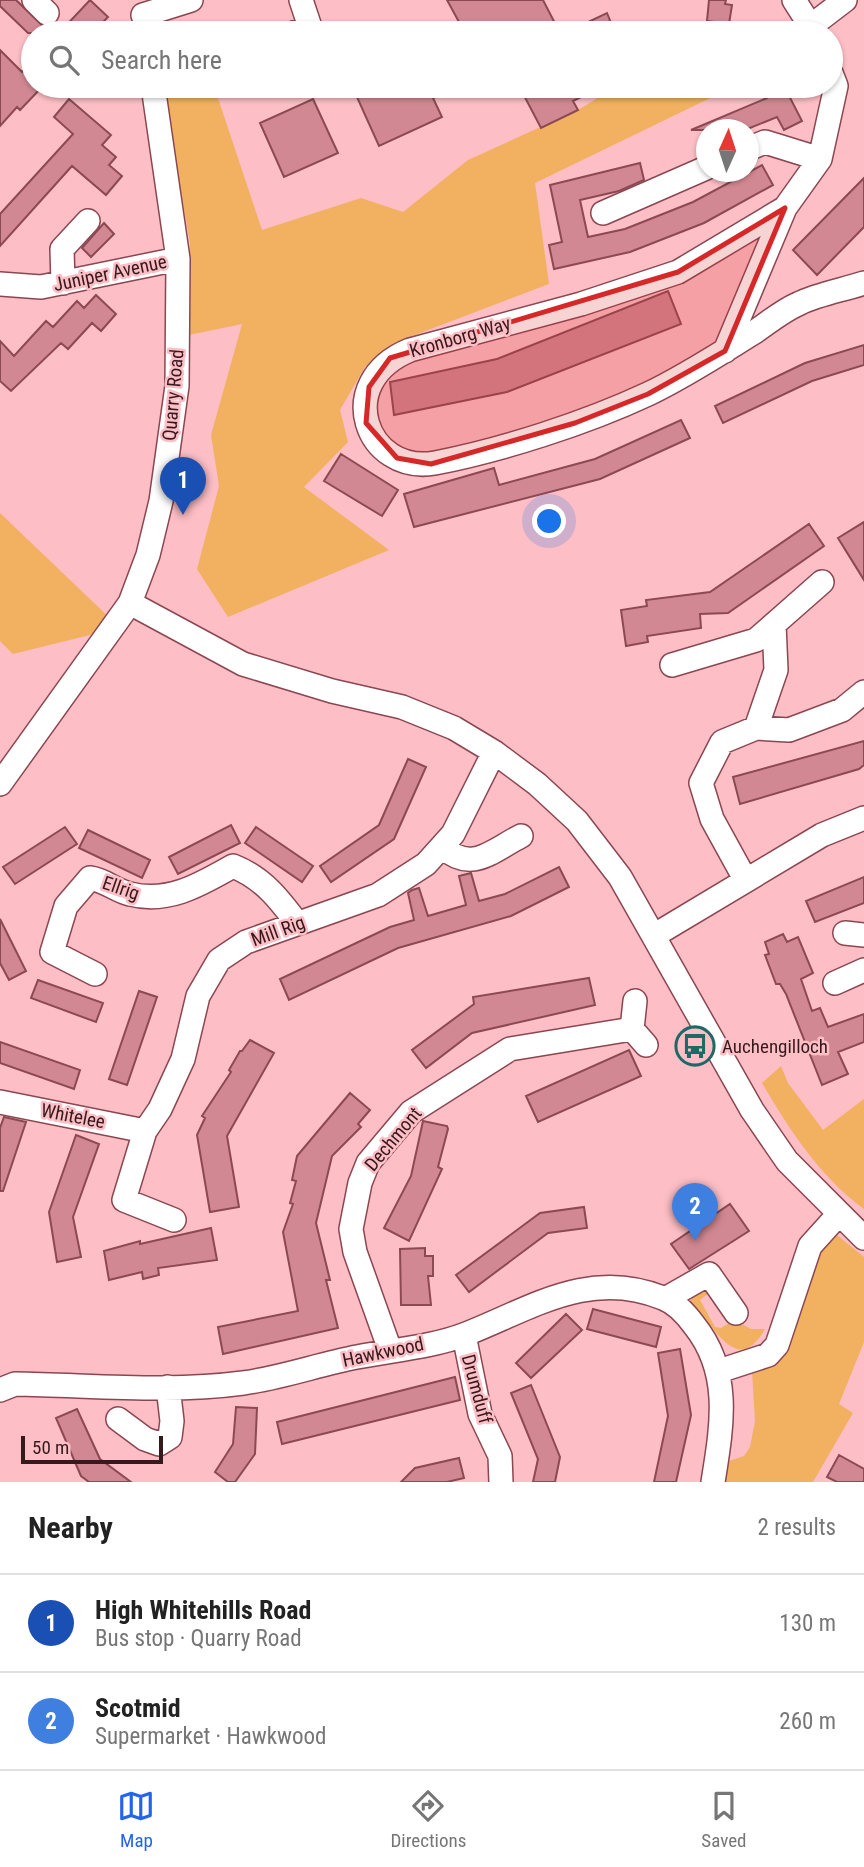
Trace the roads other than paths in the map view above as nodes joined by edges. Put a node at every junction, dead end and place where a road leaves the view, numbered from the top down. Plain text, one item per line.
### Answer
1 (191, 0) edge
2 (301, 0) edge
3 (794, 0) edge
4 (845, 0) edge
5 (143, 16) edge
6 (308, 21) edge
7 (808, 21) edge
8 (822, 21) edge
9 (155, 98) edge
10 (833, 98) edge
11 (759, 144) edge
12 (820, 159) junction
13 (696, 172) edge
14 (785, 208) junction
15 (603, 213) dead end
16 (88, 221) dead end
17 (178, 259) junction
18 (63, 282) junction
19 (864, 283) edge
20 (0, 284) edge
21 (725, 351) junction
22 (822, 582) dead end
23 (130, 603) junction
24 (774, 624) junction
25 (672, 665) dead end
26 (864, 692) edge
27 (756, 728) junction
28 (494, 752) junction
29 (0, 784) edge
30 (864, 818) edge
31 (520, 836) dead end
32 (442, 846) junction
33 (745, 879) junction
34 (297, 923) junction
35 (656, 935) junction
36 (864, 970) edge
37 (95, 974) dead end
38 (835, 983) dead end
39 (635, 1001) dead end
40 (0, 1102) edge
41 (145, 1132) junction
42 (838, 1215) junction
43 (174, 1220) dead end
44 (864, 1238) edge
45 (665, 1299) junction
46 (736, 1313) dead end
47 (464, 1335) junction
48 (390, 1350) junction
49 (719, 1371) junction
50 (168, 1387) junction
51 (0, 1390) edge
52 (118, 1419) dead end
53 (501, 1482) edge
54 (713, 1482) edge

1 - 5 street
2 - 6 street
3 - 7 street
4 - 8 street
9 - 17 street, Quarry Road
10 - 12 street, Kronborg Way
11 - 12 street
12 - 14 street, Kronborg Way
13 - 15 street
14 - 21 street
14 - 21 street, Kronborg Way
16 - 18 street
17 - 18 street, Juniper Avenue
17 - 23 street, Quarry Road
18 - 20 street, Juniper Avenue
19 - 21 street, Kronborg Way
22 - 24 street
23 - 28 street
23 - 29 street, Quarry Road
24 - 25 street
24 - 27 street
26 - 27 street
27 - 33 street
28 - 32 street, Mill Rig
28 - 35 street
30 - 33 street
31 - 32 street
32 - 34 street, Mill Rig
33 - 35 street
34 - 37 street, Ellrig
34 - 41 street, Mill Rig
35 - 42 street
36 - 38 street
39 - 48 street, Dechmont
40 - 41 street, Whitelee
41 - 43 street, Mill Rig
42 - 44 street
42 - 49 street
45 - 46 street
45 - 47 street, Hawkwood
45 - 49 street, Hawkwood
47 - 48 street, Hawkwood
47 - 53 street, Drumduff
48 - 50 street, Hawkwood
49 - 54 street, Hawkwood
50 - 51 street, Hawkwood
50 - 52 street

